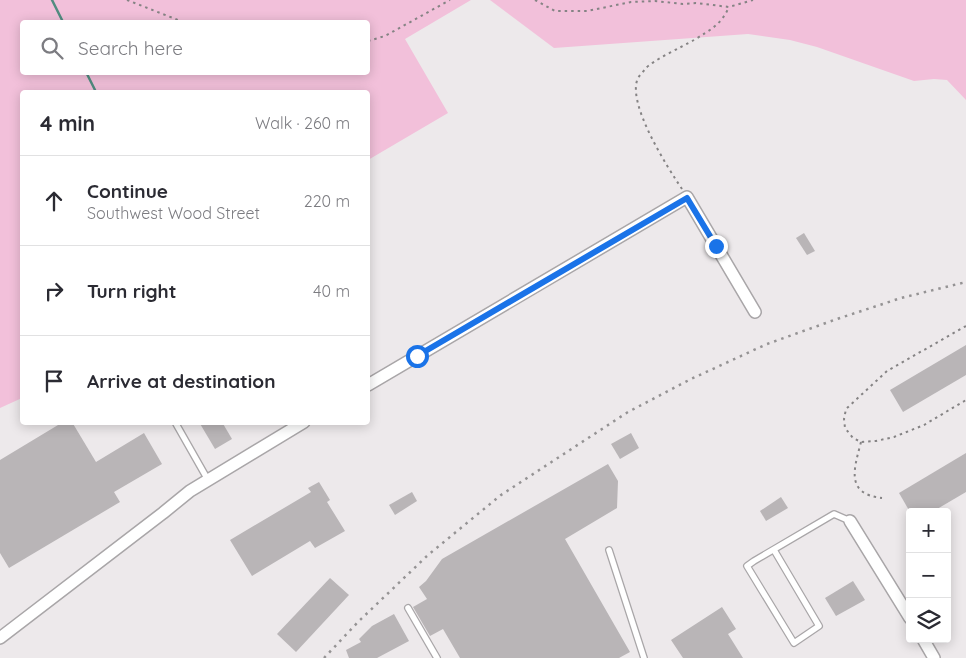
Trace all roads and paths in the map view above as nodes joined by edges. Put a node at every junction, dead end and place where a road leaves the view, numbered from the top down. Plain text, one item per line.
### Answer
1 (127, 0) edge
2 (450, 0) edge
3 (536, 0) edge
4 (753, 0) edge
5 (729, 7) junction
6 (178, 20) edge
7 (370, 40) edge
8 (687, 198) junction
9 (755, 312) dead end
10 (966, 326) edge
11 (370, 384) edge
12 (966, 400) edge
13 (177, 425) edge
14 (299, 425) edge
15 (861, 442) junction
16 (208, 480) junction
17 (882, 498) dead end
18 (850, 521) joint
19 (609, 550) dead end
20 (774, 550) junction
21 (408, 608) dead end
22 (906, 612) edge
23 (0, 638) edge
24 (925, 643) edge
25 (437, 658) edge
26 (644, 658) edge
27 (934, 658) edge

1 - 6 path
2 - 7 path
3 - 5 path
4 - 5 path
5 - 8 path
8 - 9 street
8 - 11 street
10 - 15 path
12 - 15 path
13 - 16 lane
14 - 16 street
15 - 17 path
16 - 23 street
18 - 20 lane
18 - 22 street
19 - 26 lane
20 - 20 lane
21 - 25 lane
24 - 27 street

